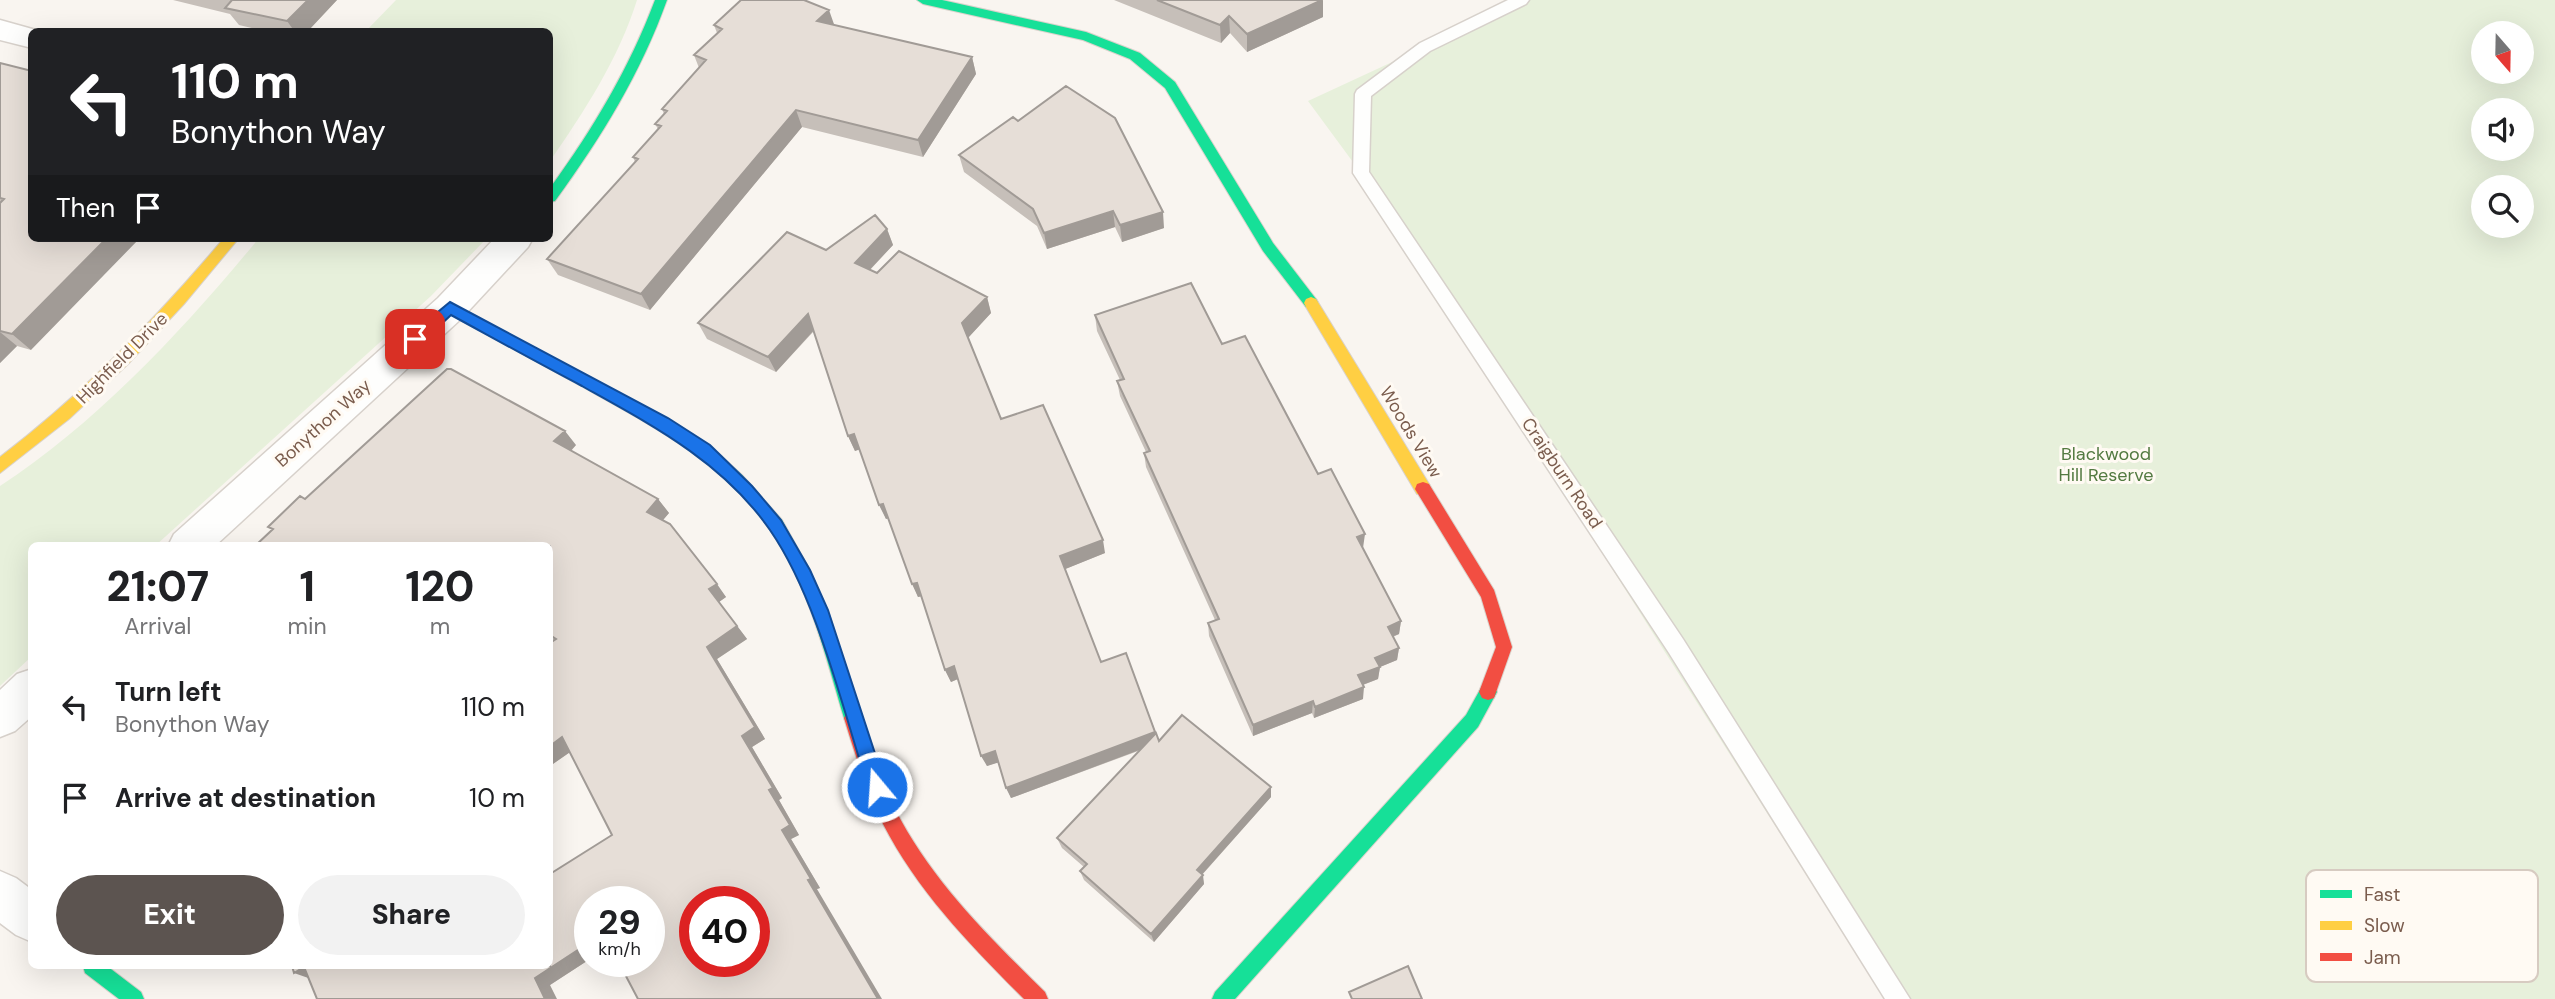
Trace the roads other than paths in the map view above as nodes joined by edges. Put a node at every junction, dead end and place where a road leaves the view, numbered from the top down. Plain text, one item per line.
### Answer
1 (661, 0) edge
2 (923, 0) edge
3 (1521, 0) edge
4 (0, 30) edge
5 (28, 37) edge
6 (553, 193) edge
7 (229, 242) edge
8 (512, 242) edge
9 (450, 308) junction
10 (0, 466) edge
11 (192, 542) edge
12 (28, 692) edge
13 (0, 717) edge
14 (0, 894) edge
15 (28, 916) edge
16 (96, 969) edge
17 (134, 999) edge
18 (1038, 999) edge
19 (1222, 999) edge
20 (1898, 999) edge

1 - 6 street
2 - 19 street, Woods View
3 - 20 lane, Craigburn Road
4 - 5 street
7 - 10 street, Highfield Drive
8 - 9 street, Bonython Way
9 - 11 street, Bonython Way
9 - 18 street
12 - 13 street
14 - 15 street
16 - 17 street

